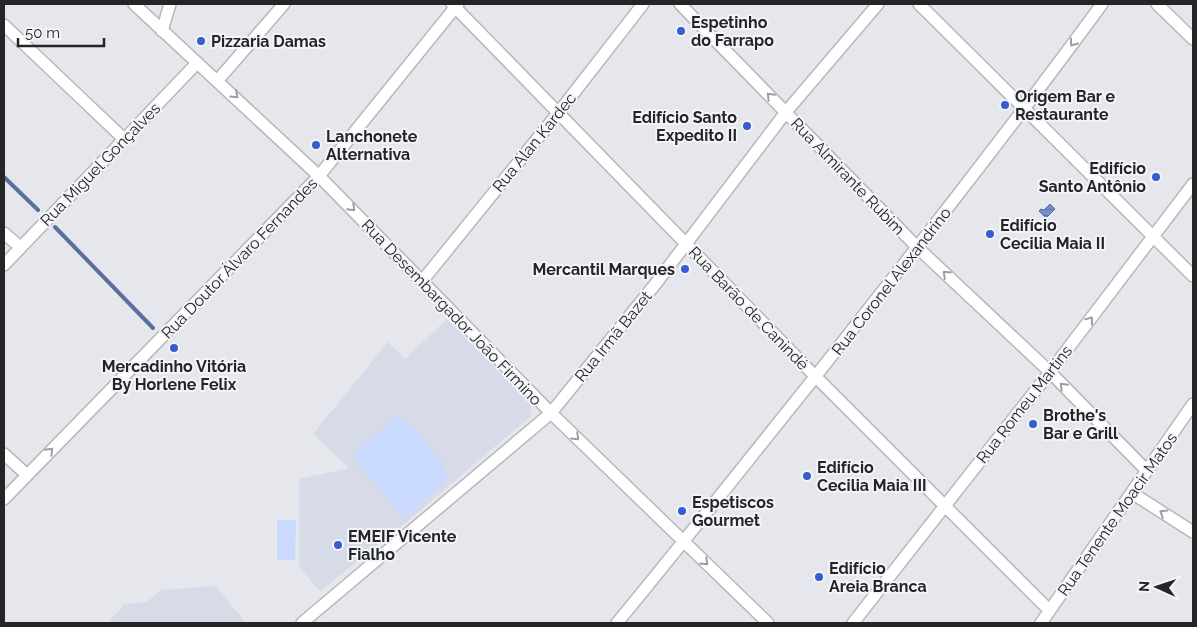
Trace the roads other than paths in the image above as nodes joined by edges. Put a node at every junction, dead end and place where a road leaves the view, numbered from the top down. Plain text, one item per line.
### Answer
1 (134, 4) edge
2 (170, 4) edge
3 (284, 4) edge
4 (643, 4) edge
5 (680, 4) edge
6 (878, 4) edge
7 (919, 4) edge
8 (1102, 4) edge
9 (1157, 4) edge
10 (455, 5) edge
11 (4, 25) edge
12 (162, 31) junction
13 (1193, 39) edge
14 (197, 63) junction
15 (218, 80) junction
16 (1025, 109) junction
17 (559, 112) junction
18 (786, 112) junction
19 (124, 139) junction
20 (319, 176) junction
21 (1193, 184) edge
22 (4, 233) edge
23 (1154, 235) junction
24 (686, 243) junction
25 (20, 247) junction
26 (918, 248) junction
27 (4, 265) edge
28 (1193, 276) edge
29 (423, 280) junction
30 (1050, 372) junction
31 (815, 376) junction
32 (1193, 404) edge
33 (551, 413) junction
34 (4, 454) edge
35 (1147, 471) junction
36 (26, 475) junction
37 (1132, 493) junction
38 (4, 499) edge
39 (943, 506) junction
40 (1193, 532) edge
41 (684, 542) junction
42 (1049, 610) junction
43 (302, 623) edge
44 (617, 623) edge
45 (768, 623) edge
46 (853, 623) edge
47 (1041, 623) edge

1 - 12 street, Rua Desembargador João Firmino
2 - 12 street
3 - 15 street
4 - 17 street, Rua Alan Kardec
18 -> 5 street, Rua Almirante Rubim
6 - 18 street, Rua Irmã Bazet
7 - 16 street
8 -> 16 street, Rua Coronel Alexandrino
9 - 13 street
10 - 17 street, Rua Barão de Canindé
10 - 20 street, Rua Doutor Álvaro Fernandes
11 - 19 street
12 - 14 street, Rua Desembargador João Firmino
14 - 15 street, Rua Desembargador João Firmino
14 - 19 street, Rua Miguel Gonçalves
15 -> 20 street, Rua Desembargador João Firmino
16 - 23 street
16 - 26 street, Rua Coronel Alexandrino
17 - 24 street, Rua Barão de Canindé
17 - 29 street, Rua Alan Kardec
18 - 24 street, Rua Irmã Bazet
18 - 26 street, Rua Almirante Rubim
19 - 25 street, Rua Miguel Gonçalves
20 -> 29 street, Rua Desembargador João Firmino
36 -> 20 street, Rua Doutor Álvaro Fernandes
21 - 23 street, Rua Romeu Martins
22 - 25 street
23 - 28 street
30 -> 23 street, Rua Romeu Martins
24 - 31 street, Rua Barão de Canindé
24 - 33 street, Rua Irmã Bazet
25 - 27 street, Rua Miguel Gonçalves
30 -> 26 street, Rua Almirante Rubim
26 - 31 street, Rua Coronel Alexandrino
29 - 33 street, Rua Desembargador João Firmino
35 -> 30 street, Rua Almirante Rubim
30 - 39 street, Rua Romeu Martins
31 - 39 street, Rua Barão de Canindé
31 - 41 street, Rua Coronel Alexandrino
32 - 35 street, Rua Tenente Moacir Matos
33 -> 41 street, Rua Desembargador João Firmino
33 - 43 street, Rua Irmã Bazet
34 - 36 street
35 - 37 street, Rua Tenente Moacir Matos
36 - 38 street, Rua Doutor Álvaro Fernandes
40 -> 37 street
37 - 42 street, Rua Tenente Moacir Matos
39 - 42 street, Rua Barão de Canindé
39 - 46 street, Rua Romeu Martins
41 - 44 street, Rua Coronel Alexandrino
41 -> 45 street, Rua Desembargador João Firmino
42 - 47 street, Rua Tenente Moacir Matos

